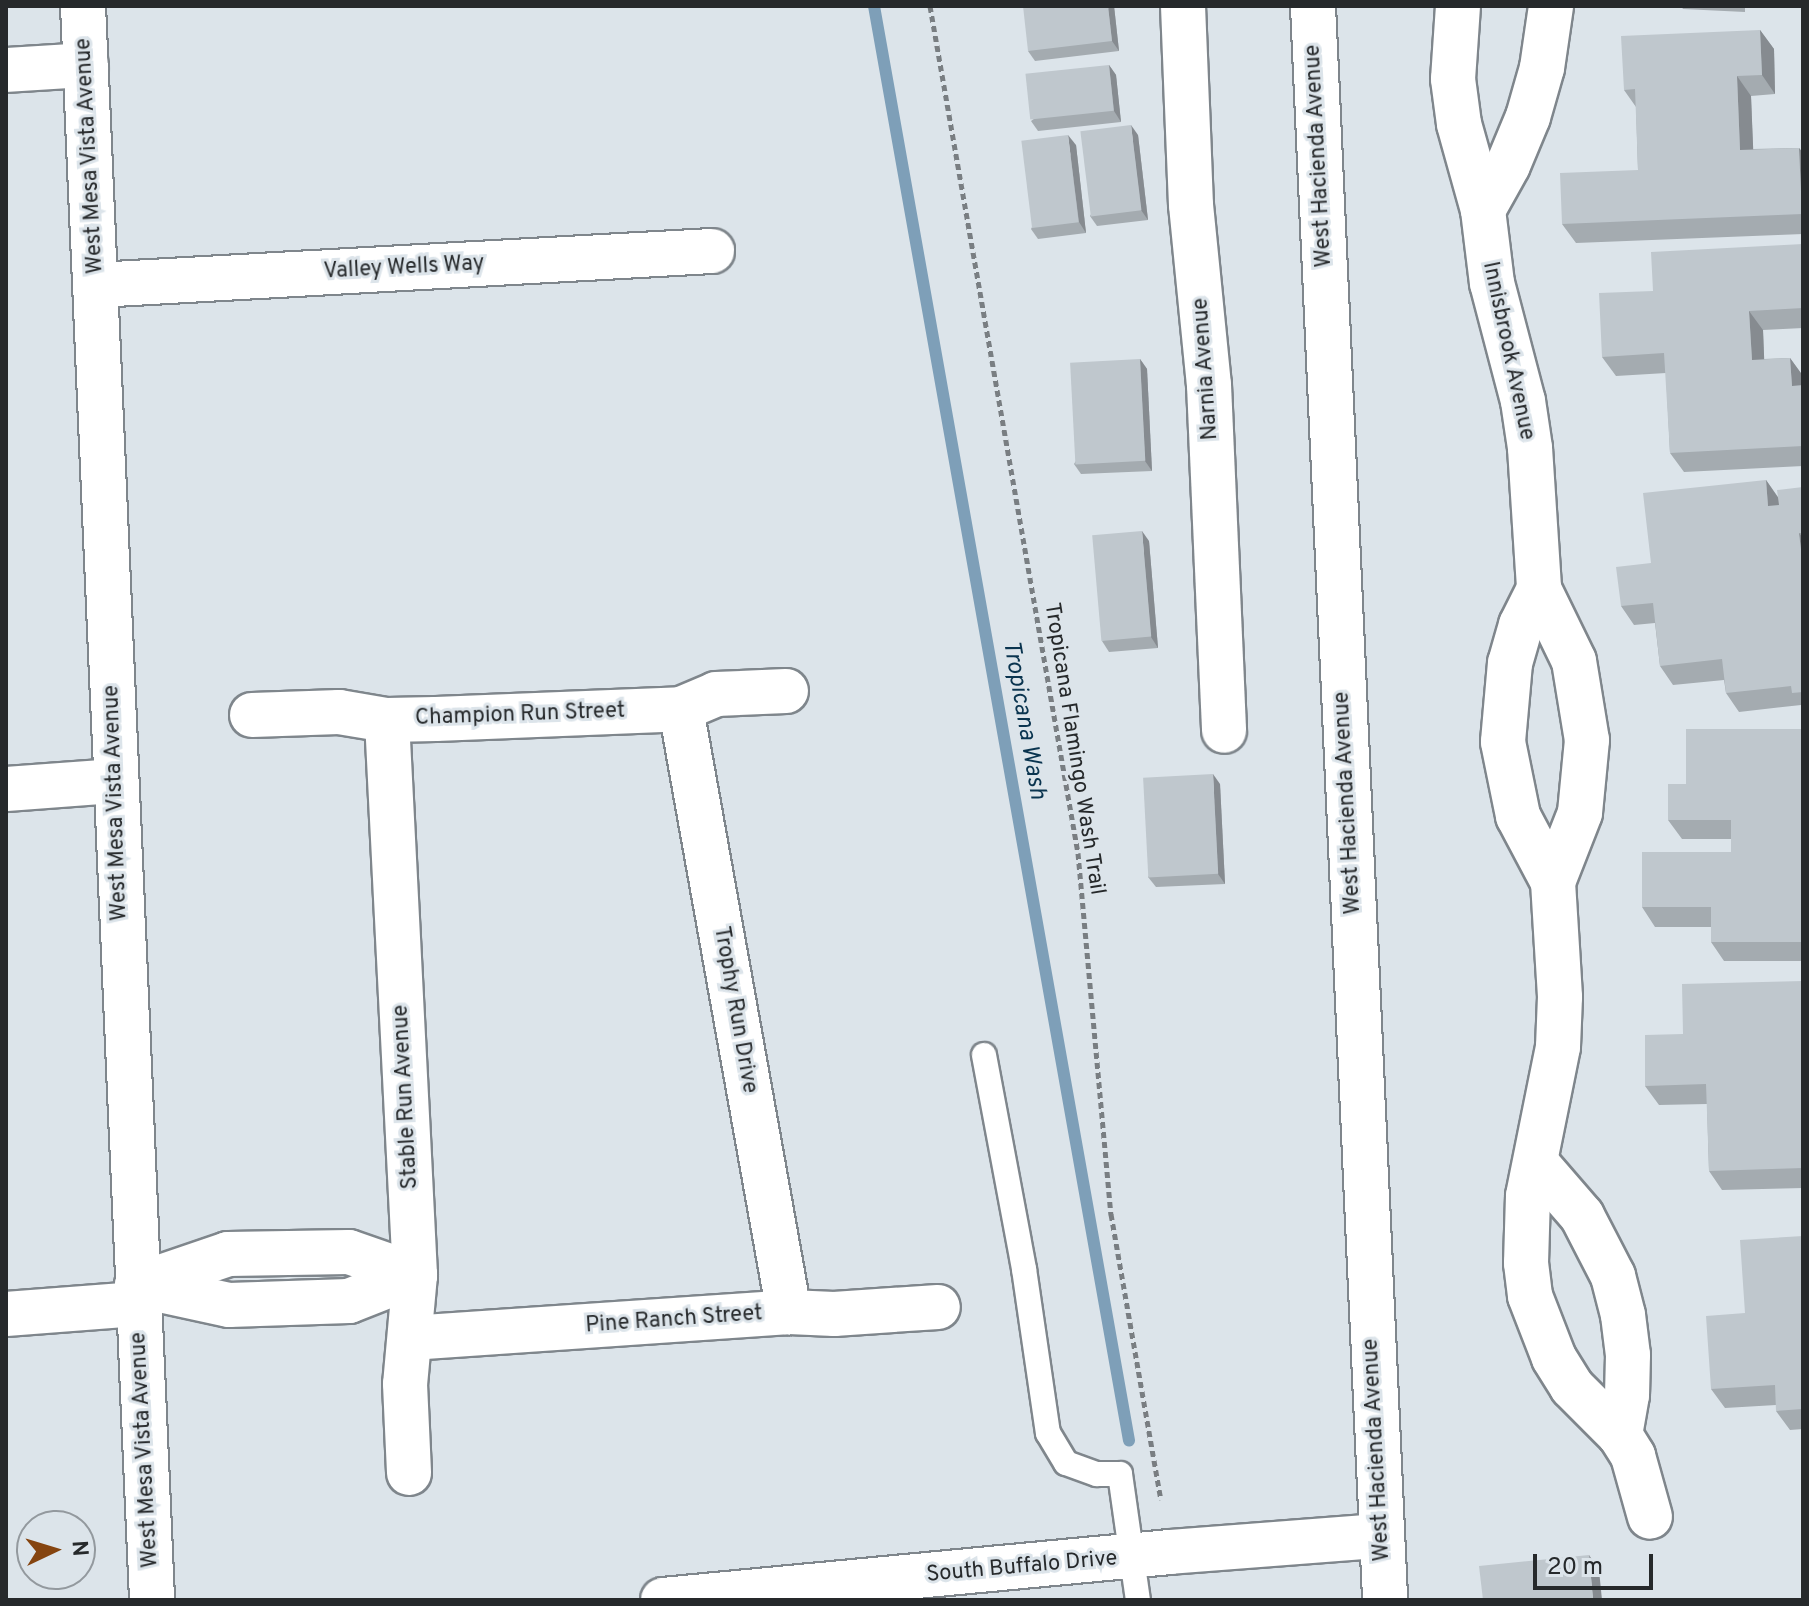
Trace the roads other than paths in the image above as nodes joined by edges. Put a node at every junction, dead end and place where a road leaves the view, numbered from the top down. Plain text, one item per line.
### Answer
1 (83, 6) edge
2 (1183, 6) edge
3 (1313, 6) edge
4 (1458, 6) edge
5 (1551, 6) edge
6 (86, 65) junction
7 (6, 70) edge
8 (1483, 210) junction
9 (712, 251) dead end
10 (96, 285) junction
11 (1539, 589) junction
12 (786, 691) dead end
13 (681, 709) junction
14 (252, 715) dead end
15 (387, 720) junction
16 (1224, 731) dead end
17 (115, 781) junction
18 (6, 789) edge
19 (1553, 882) junction
20 (984, 1055) dead end
21 (1537, 1164) junction
22 (415, 1275) junction
23 (137, 1294) junction
24 (938, 1307) dead end
25 (789, 1312) junction
26 (6, 1314) edge
27 (410, 1338) junction
28 (1620, 1435) junction
29 (409, 1473) dead end
30 (1650, 1517) dead end
31 (1380, 1536) junction
32 (1133, 1556) junction
33 (152, 1600) edge
34 (663, 1600) edge
35 (1138, 1600) edge
36 (1385, 1600) edge

1 - 6 street, West Mesa Vista Avenue
2 - 16 street, Narnia Avenue
3 - 31 street, West Hacienda Avenue
4 - 8 street, Innisbrook Avenue
5 - 8 street
6 - 7 street
6 - 10 street, West Mesa Vista Avenue
8 - 11 street, Innisbrook Avenue
9 - 10 street, Valley Wells Way
10 - 17 street, West Mesa Vista Avenue
11 - 19 street, Innisbrook Avenue
11 - 19 street, Innisbrook Avenue
12 - 13 street, Champion Run Street
13 - 15 street, Champion Run Street
13 - 25 street, Trophy Run Drive
14 - 15 street, Champion Run Street
15 - 22 street, Stable Run Avenue
17 - 18 street
17 - 23 street, West Mesa Vista Avenue
19 - 21 street, Innisbrook Avenue
20 - 32 lane
21 - 28 street
21 - 28 street, Innisbrook Avenue
22 - 23 street
22 - 27 street, Stable Run Avenue
23 - 26 street
23 - 33 street, West Mesa Vista Avenue
24 - 25 street, Pine Ranch Street
25 - 27 street, Pine Ranch Street
27 - 29 street, Stable Run Avenue
28 - 30 street, Innisbrook Avenue
31 - 32 street, South Buffalo Drive
31 - 36 street, West Hacienda Avenue
32 - 34 street, South Buffalo Drive
32 - 35 lane

